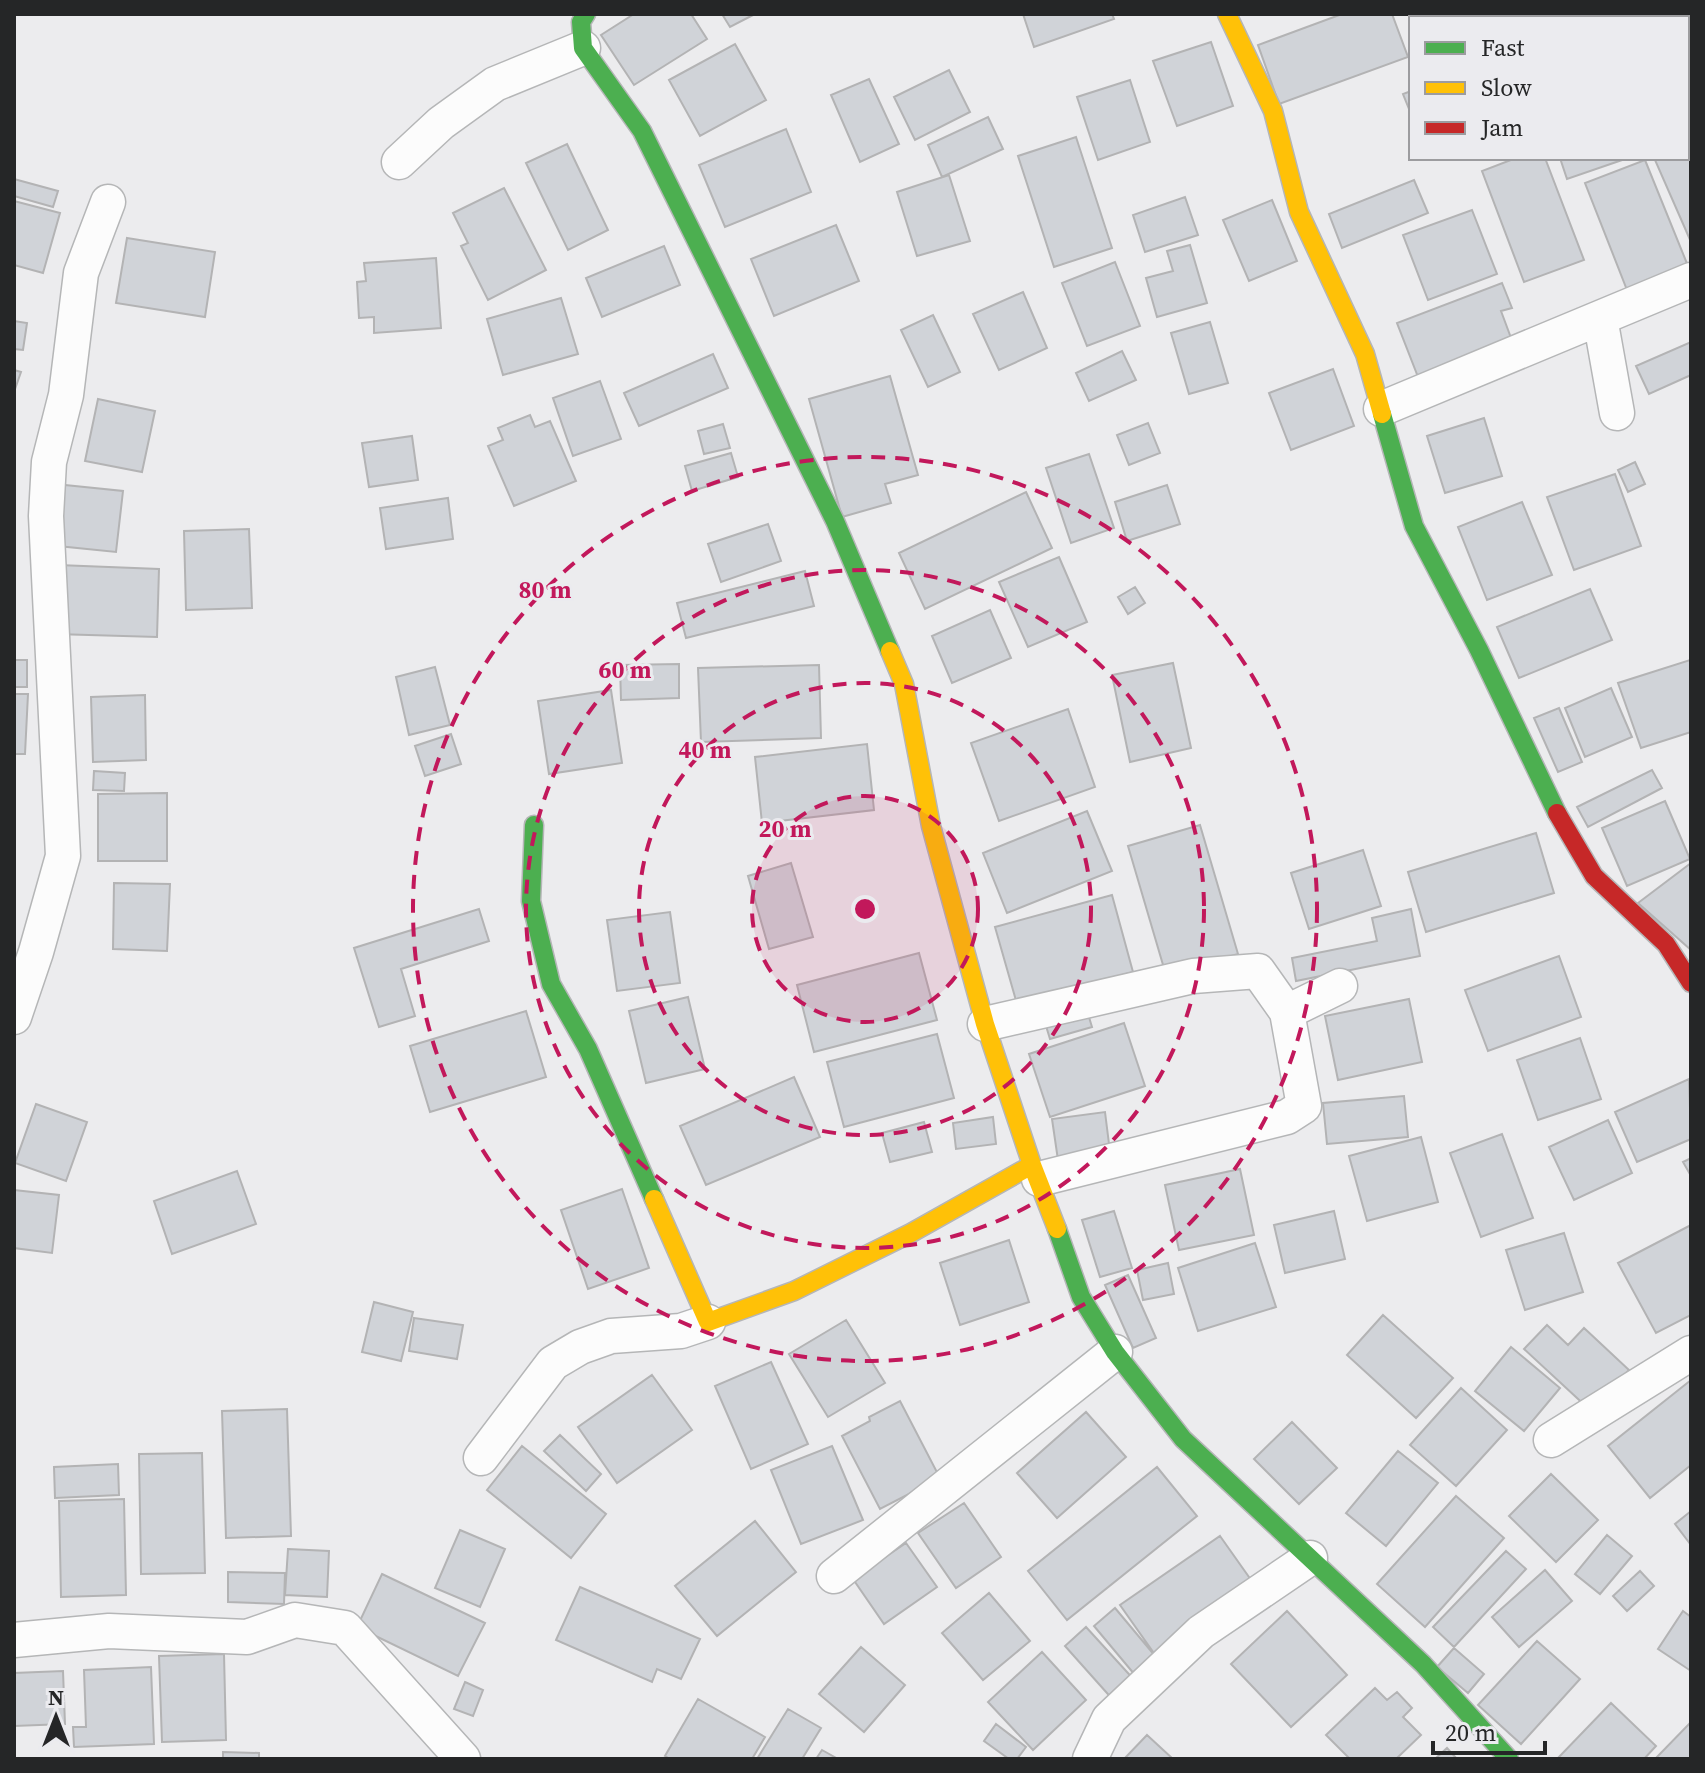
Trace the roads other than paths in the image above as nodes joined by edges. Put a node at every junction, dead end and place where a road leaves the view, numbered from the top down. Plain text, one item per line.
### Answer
1 (586, 14) edge
2 (1227, 14) edge
3 (583, 48) junction
4 (399, 162) dead end
5 (108, 202) dead end
6 (1691, 280) edge
7 (1600, 318) junction
8 (1381, 409) junction
9 (1617, 413) dead end
10 (534, 825) dead end
11 (1691, 983) edge
12 (1340, 986) dead end
13 (1287, 1012) junction
14 (14, 1017) edge
15 (985, 1024) junction
16 (1036, 1172) junction
17 (708, 1322) junction
18 (1115, 1352) junction
19 (1691, 1353) edge
20 (1551, 1440) dead end
21 (481, 1458) dead end
22 (1310, 1558) junction
23 (834, 1576) dead end
24 (14, 1640) edge
25 (463, 1759) edge
26 (1090, 1759) edge
27 (1509, 1759) edge

1 - 3 street
2 - 8 street
3 - 4 street
3 - 15 street
5 - 14 street
6 - 7 street
7 - 8 street
7 - 9 street
8 - 11 street
10 - 17 street
12 - 13 street
13 - 15 street
13 - 16 street
15 - 16 street
16 - 17 street
16 - 18 street
17 - 21 street
18 - 22 street
18 - 23 street
19 - 20 street
22 - 26 street
22 - 27 street
24 - 25 street

